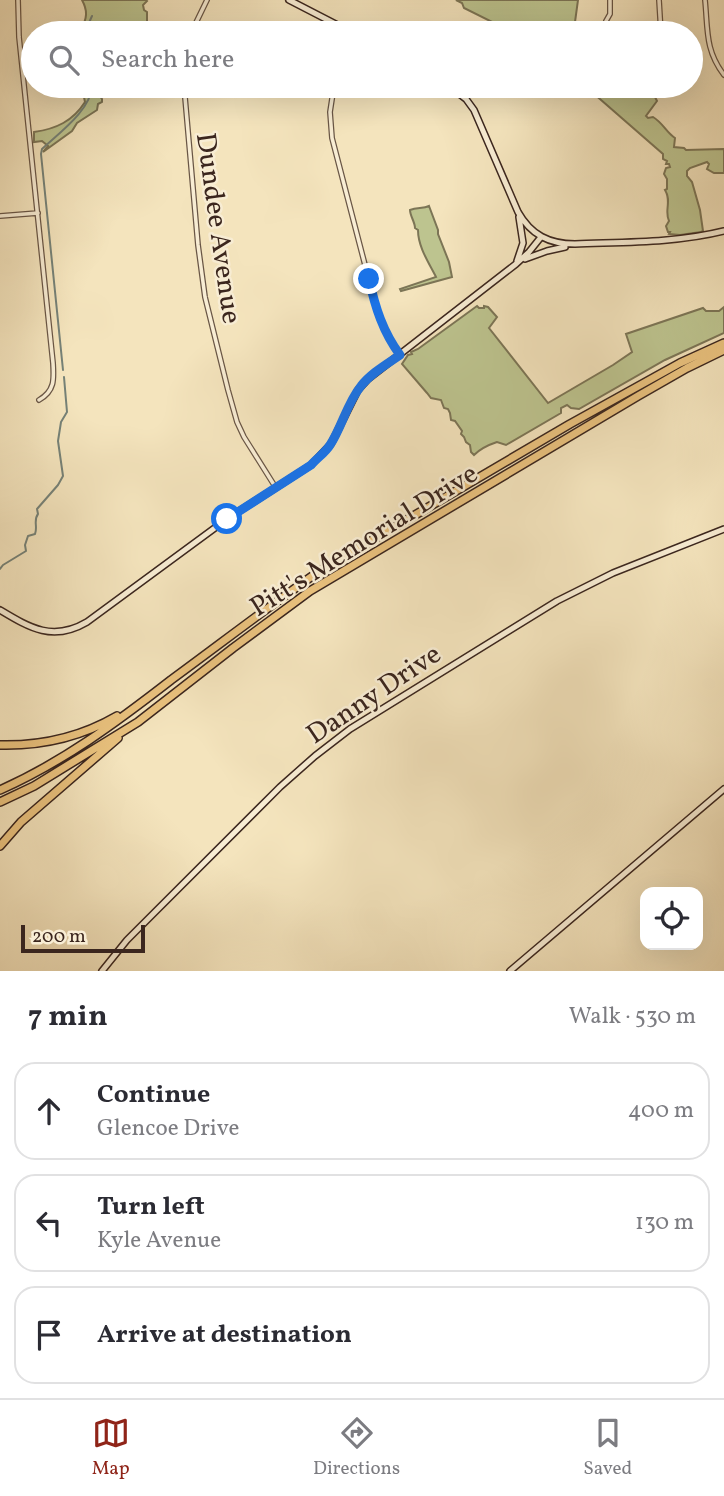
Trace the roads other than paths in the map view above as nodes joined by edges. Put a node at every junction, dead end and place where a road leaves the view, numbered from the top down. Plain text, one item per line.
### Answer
1 (18, 0) edge
2 (207, 0) edge
3 (289, 0) edge
4 (610, 0) edge
5 (659, 0) edge
6 (705, 0) edge
7 (197, 21) edge
8 (329, 21) edge
9 (606, 21) dead end
10 (660, 21) edge
11 (21, 48) edge
12 (724, 75) edge
13 (26, 98) edge
14 (185, 98) edge
15 (332, 98) edge
16 (465, 98) edge
17 (518, 212) junction
18 (38, 213) junction
19 (0, 216) edge
20 (724, 231) edge
21 (541, 237) junction
22 (575, 244) junction
23 (516, 264) junction
24 (724, 343) edge
25 (724, 350) edge
26 (400, 355) junction
27 (39, 400) dead end
28 (276, 488) junction
29 (724, 529) edge
30 (0, 610) edge
31 (145, 700) junction
32 (138, 722) junction
33 (0, 745) edge
34 (724, 789) edge
35 (0, 790) edge
36 (0, 802) edge
37 (0, 846) edge
38 (102, 971) edge
39 (510, 971) edge

1 - 11 street
2 - 7 street
3 - 8 street
4 - 9 street
5 - 10 street
6 - 12 street
13 - 18 street
14 - 28 street, Dundee Avenue
15 - 26 street
16 - 17 street
17 - 21 street
17 - 23 street
18 - 19 street
18 - 27 street
20 - 22 street
21 - 22 street
21 - 23 street
22 - 23 street
23 - 26 street
24 - 31 highway, Pitt's Memorial Drive
25 - 32 highway, Pitt's Memorial Drive
26 - 28 street
28 - 30 street
29 - 38 street, Danny Drive
31 - 33 highway
31 - 35 highway, Pitt's Memorial Drive
32 - 36 highway, Pitt's Memorial Drive
32 - 37 highway
34 - 39 street

